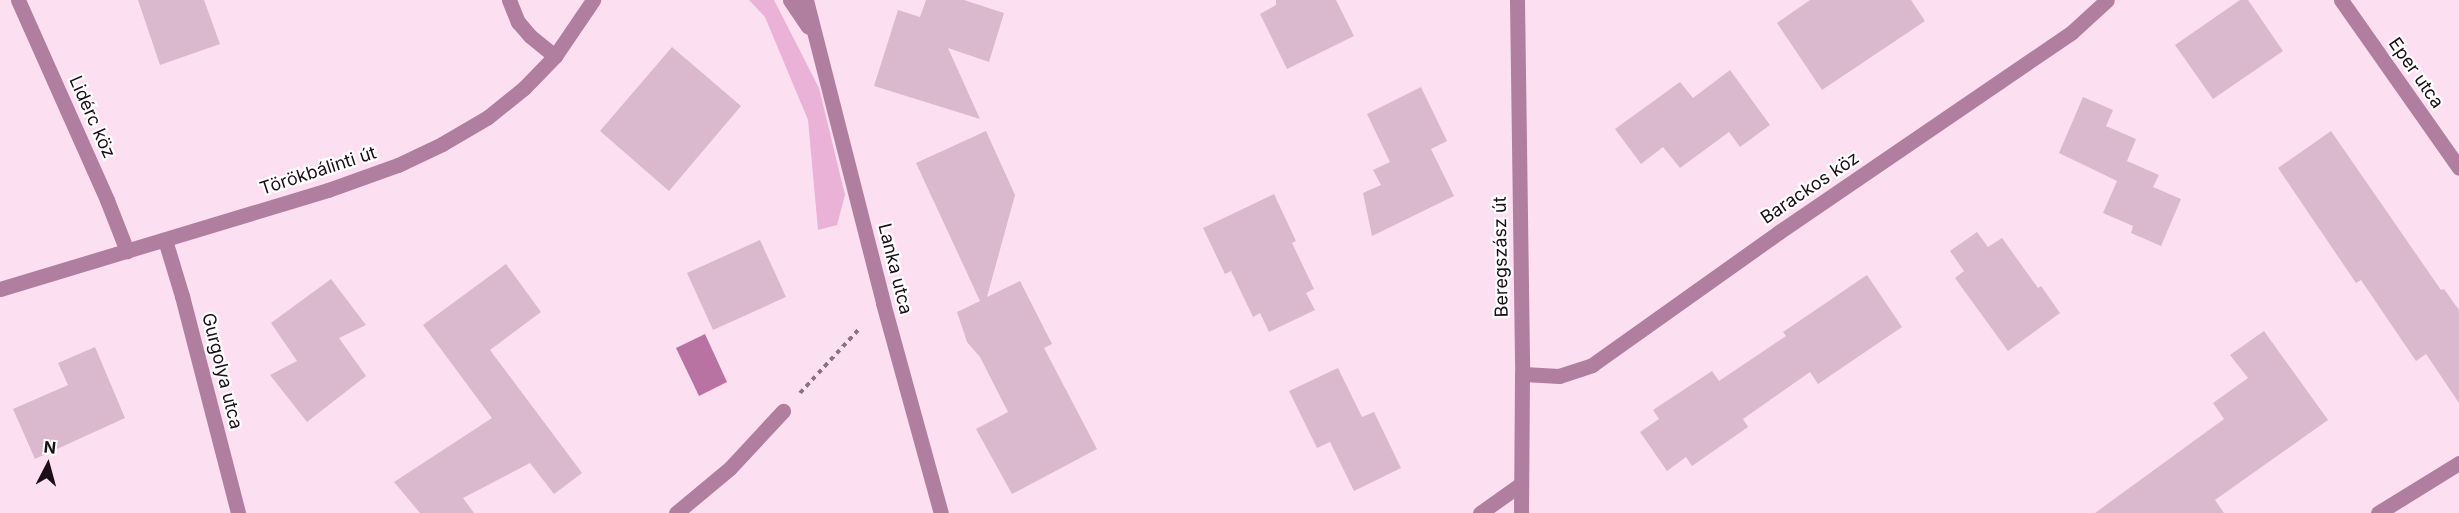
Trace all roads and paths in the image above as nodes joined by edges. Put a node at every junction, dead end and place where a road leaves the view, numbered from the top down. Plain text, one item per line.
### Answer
1 (18, 0) edge
2 (509, 0) edge
3 (593, 0) edge
4 (790, 0) edge
5 (806, 0) edge
6 (1517, 0) edge
7 (2107, 0) edge
8 (2341, 0) edge
9 (813, 34) junction
10 (555, 56) junction
11 (2459, 168) edge
12 (165, 240) junction
13 (127, 251) junction
14 (0, 289) edge
15 (883, 303) junction
16 (1522, 374) junction
17 (783, 411) joint
18 (2459, 463) edge
19 (1521, 484) junction
20 (238, 513) edge
21 (676, 513) edge
22 (941, 513) edge
23 (1480, 513) edge
24 (1521, 513) edge
25 (2378, 513) edge

1 - 13 street, Lidérc köz
2 - 10 street
3 - 10 street, Törökbálinti út
4 - 9 street, Lanka utca
5 - 9 street, Lanka utca
6 - 16 street, Beregszász út
7 - 16 street, Barackos köz
8 - 11 street, Eper utca
9 - 15 street, Lanka utca
10 - 12 street, Törökbálinti út
12 - 13 street, Törökbálinti út
12 - 20 street, Gurgolya utca
13 - 14 street, Törökbálinti út
15 - 17 path
15 - 22 street, Lanka utca
16 - 19 street, Beregszász út
17 - 21 street
18 - 25 street
19 - 23 street
19 - 24 street, Beregszász út

